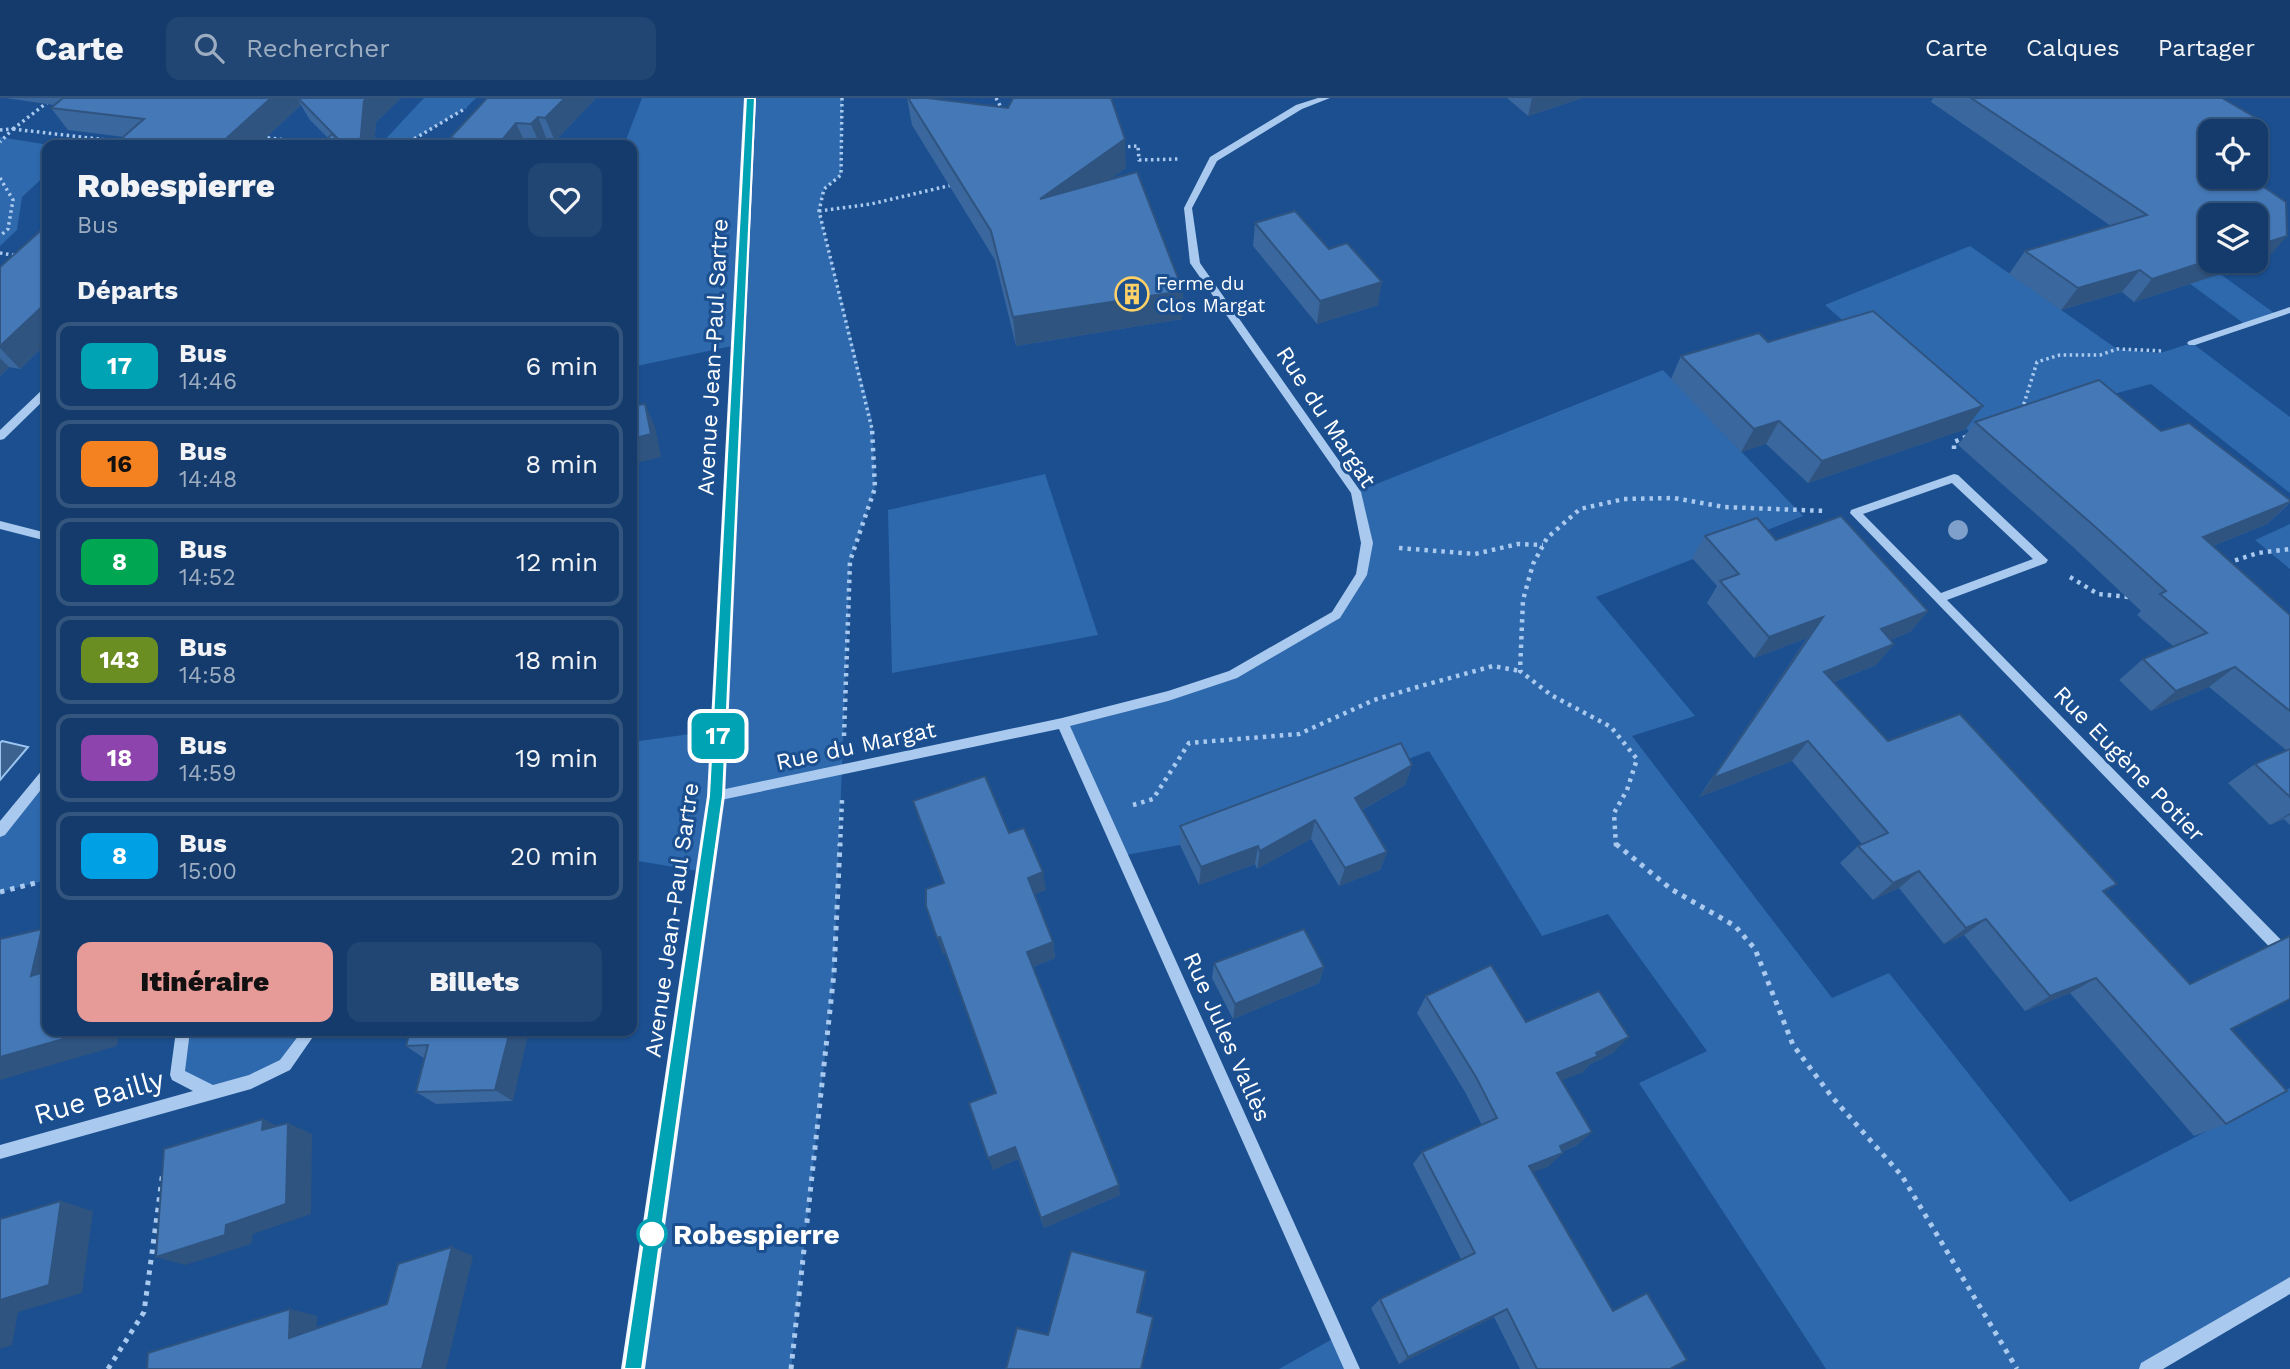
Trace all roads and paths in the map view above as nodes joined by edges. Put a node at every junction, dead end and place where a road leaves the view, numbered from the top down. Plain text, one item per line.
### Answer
1 (53, 98) edge
2 (750, 98) edge
3 (842, 98) edge
4 (996, 98) edge
5 (1326, 98) edge
6 (1299, 102) edge
7 (466, 108) dead end
8 (1007, 118) edge
9 (13, 129) junction
10 (0, 130) edge
11 (101, 140) edge
12 (264, 140) edge
13 (286, 140) edge
14 (412, 140) edge
15 (0, 142) edge
16 (1120, 147) edge
17 (1213, 159) junction
18 (0, 178) edge
19 (965, 182) edge
20 (819, 211) junction
21 (0, 236) edge
22 (0, 253) edge
23 (24, 257) edge
24 (2290, 310) edge
25 (2192, 343) joint
26 (42, 396) edge
27 (2018, 417) edge
28 (1979, 432) edge
29 (0, 436) edge
30 (1954, 478) junction
31 (1855, 513) junction
32 (0, 525) edge
33 (42, 536) edge
34 (1367, 543) junction
35 (1543, 545) junction
36 (2290, 549) edge
37 (2042, 560) junction
38 (2218, 566) edge
39 (2139, 593) edge
40 (1938, 599) junction
41 (1520, 671) junction
42 (1062, 723) junction
43 (843, 771) junction
44 (42, 779) edge
45 (716, 796) junction
46 (1102, 815) junction
47 (0, 831) edge
48 (42, 881) edge
49 (0, 892) edge
50 (2290, 958) edge
51 (182, 1036) edge
52 (306, 1036) edge
53 (213, 1093) junction
54 (0, 1152) edge
55 (164, 1162) edge
56 (2290, 1285) edge
57 (108, 1369) edge
58 (633, 1369) edge
59 (791, 1369) edge
60 (1352, 1369) edge
61 (2017, 1369) edge
62 (2147, 1369) edge

1 - 9 path
2 - 45 main road, Avenue Jean-Paul Sartre
3 - 20 path
4 - 8 path
5 - 6 street
6 - 17 street
7 - 14 path
9 - 10 path
9 - 11 path
9 - 15 path
12 - 13 path
16 - 17 path
17 - 34 street, Rue du Margat
18 - 21 path
19 - 20 path
20 - 43 path
22 - 23 path
24 - 25 street
25 - 27 path
26 - 29 street
28 - 30 path
30 - 31 street
30 - 37 street
31 - 35 path
31 - 40 street, Rue Eugène Potier
32 - 33 street
34 - 35 path
34 - 42 street, Rue du Margat
35 - 41 path
36 - 38 path
37 - 39 path
37 - 40 street
40 - 50 street, Rue Eugène Potier
41 - 46 path
41 - 61 path
42 - 43 street, Rue du Margat
42 - 46 street, Rue Jules Vallès
43 - 45 street, Rue du Margat
43 - 59 path
44 - 47 street
45 - 58 main road, Avenue Jean-Paul Sartre
46 - 60 street, Rue Jules Vallès
48 - 49 path
51 - 53 street, Rue Bailly
52 - 53 street, Rue Bailly
53 - 54 street, Rue Bailly
55 - 57 path
56 - 62 street

